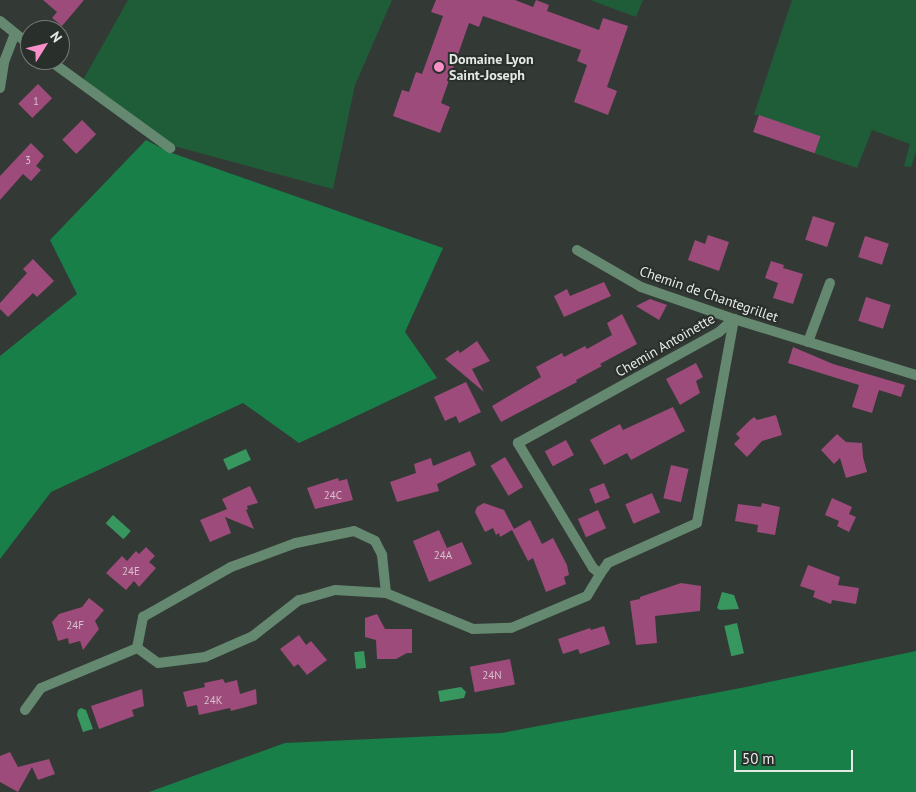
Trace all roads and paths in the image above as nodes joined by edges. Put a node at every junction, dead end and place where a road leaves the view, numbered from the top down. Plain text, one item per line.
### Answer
1 (0, 21) edge
2 (15, 34) junction
3 (20, 38) edge
4 (63, 70) edge
5 (0, 88) edge
6 (170, 148) dead end
7 (577, 250) dead end
8 (830, 283) dead end
9 (734, 319) junction
10 (808, 342) junction
11 (916, 375) edge
12 (600, 574) junction
13 (386, 593) junction
14 (138, 648) junction
15 (25, 710) dead end

1 - 2 street
2 - 3 street
2 - 5 street
4 - 6 street
7 - 9 street, Chemin de Chantegrillet
8 - 10 street
9 - 10 street, Chemin de Chantegrillet
9 - 12 street, Chemin Antoinette
9 - 12 street, Chemin Antoinette
10 - 11 street, Chemin de Chantegrillet
12 - 13 street, Chemin Antoinette
13 - 14 street, Chemin Antoinette
13 - 14 street
14 - 15 street

